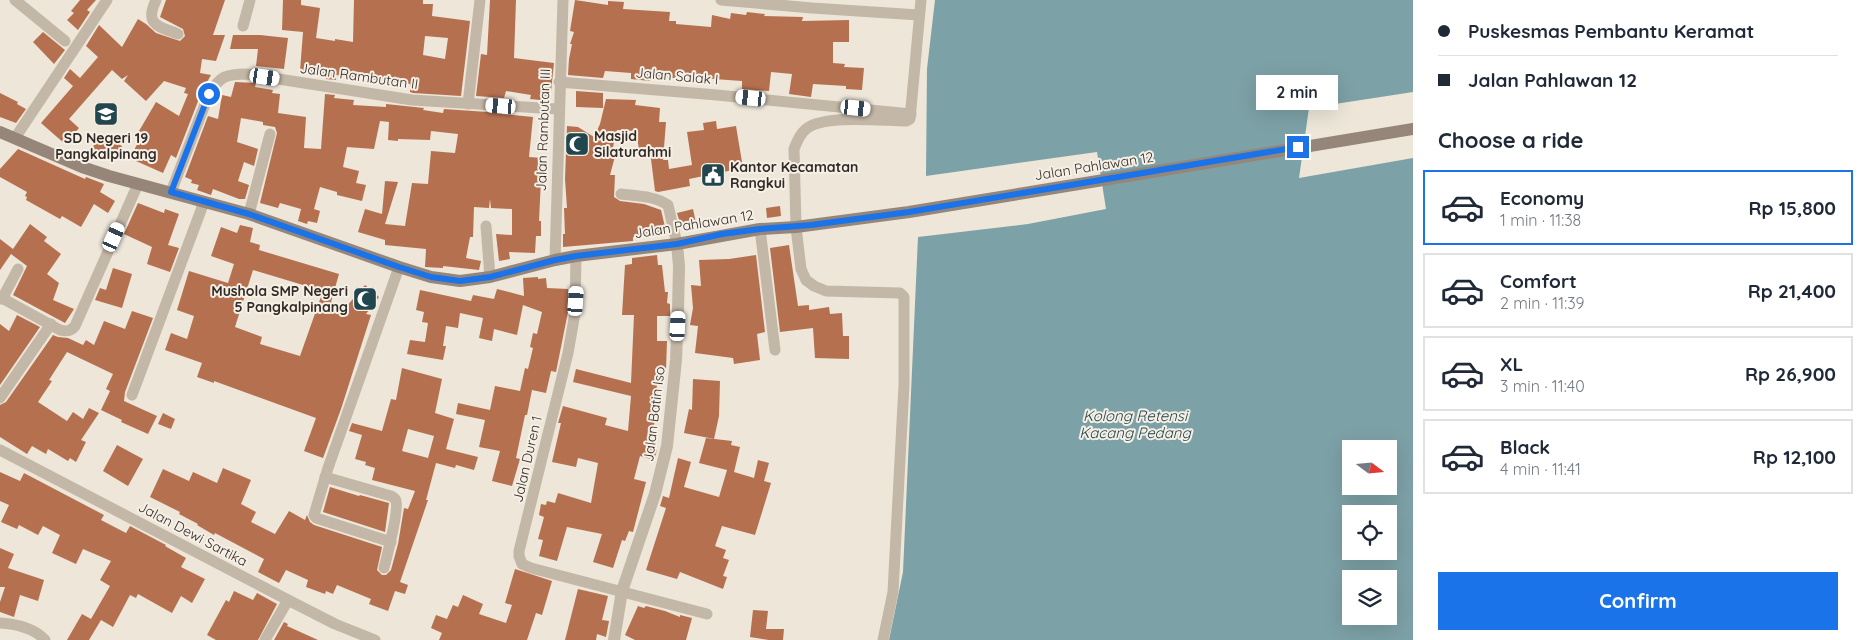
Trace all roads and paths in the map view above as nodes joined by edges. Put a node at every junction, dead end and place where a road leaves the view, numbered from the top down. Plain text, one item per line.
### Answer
1 (16, 0) edge
2 (107, 0) edge
3 (156, 0) edge
4 (250, 0) edge
5 (480, 0) edge
6 (563, 0) edge
7 (721, 0) edge
8 (921, 0) edge
9 (919, 15) junction
10 (243, 26) dead end
11 (178, 34) dead end
12 (65, 41) dead end
13 (559, 82) junction
14 (468, 104) junction
15 (558, 109) junction
16 (911, 114) junction
17 (1413, 129) edge
18 (0, 132) edge
19 (270, 134) dead end
20 (15, 138) junction
21 (138, 184) junction
22 (171, 192) junction
23 (621, 194) dead end
24 (204, 202) junction
25 (249, 214) junction
26 (486, 226) dead end
27 (796, 226) junction
28 (760, 229) junction
29 (677, 244) junction
30 (576, 256) junction
31 (555, 260) junction
32 (399, 267) junction
33 (18, 269) dead end
34 (490, 277) junction
35 (1, 298) edge
36 (51, 324) junction
37 (775, 350) dead end
38 (132, 395) dead end
39 (0, 398) edge
40 (0, 450) edge
41 (325, 476) junction
42 (391, 542) junction
43 (384, 568) dead end
44 (622, 591) junction
45 (288, 600) junction
46 (707, 614) dead end
47 (0, 623) edge
48 (45, 640) edge
49 (265, 640) edge
50 (375, 640) edge
51 (614, 640) edge
52 (883, 640) edge

1 - 12 street
2 - 20 street
3 - 11 street
4 - 10 street
5 - 14 street
6 - 13 street, Jalan Rambutan III
7 - 9 street
8 - 9 street
9 - 16 street
13 - 15 street, Jalan Rambutan III
13 - 16 street, Jalan Salak I
14 - 15 street, Jalan Rambutan II
14 - 22 street, Jalan Rambutan II
15 - 31 street, Jalan Rambutan III
16 - 27 street
17 - 27 main road, Jalan Pahlawan 12
18 - 20 main road, Jalan Pahlawan 12
19 - 25 street
20 - 21 main road, Jalan Pahlawan 12
21 - 22 main road, Jalan Pahlawan 12
21 - 36 street
22 - 24 main road, Jalan Pahlawan 12
23 - 29 street
24 - 25 main road, Jalan Pahlawan 12
24 - 38 street
25 - 32 main road, Jalan Pahlawan 12
26 - 34 street
27 - 28 main road, Jalan Pahlawan 12
27 - 52 street
28 - 29 main road, Jalan Pahlawan 12
28 - 37 street
29 - 30 main road, Jalan Pahlawan 12
29 - 44 street, Jalan Batin Iso
30 - 31 main road, Jalan Pahlawan 12
30 - 44 street, Jalan Duren 1
31 - 34 main road, Jalan Pahlawan 12
32 - 34 main road, Jalan Pahlawan 12
32 - 41 street
33 - 35 street
35 - 36 street
36 - 39 street
40 - 45 street, Jalan Dewi Sartika
41 - 42 street
41 - 42 street
42 - 43 street
44 - 46 street, Jalan Duren 1
44 - 51 street, Jalan Batin Iso
45 - 49 street
45 - 50 street, Jalan Dewi Sartika
47 - 48 street

